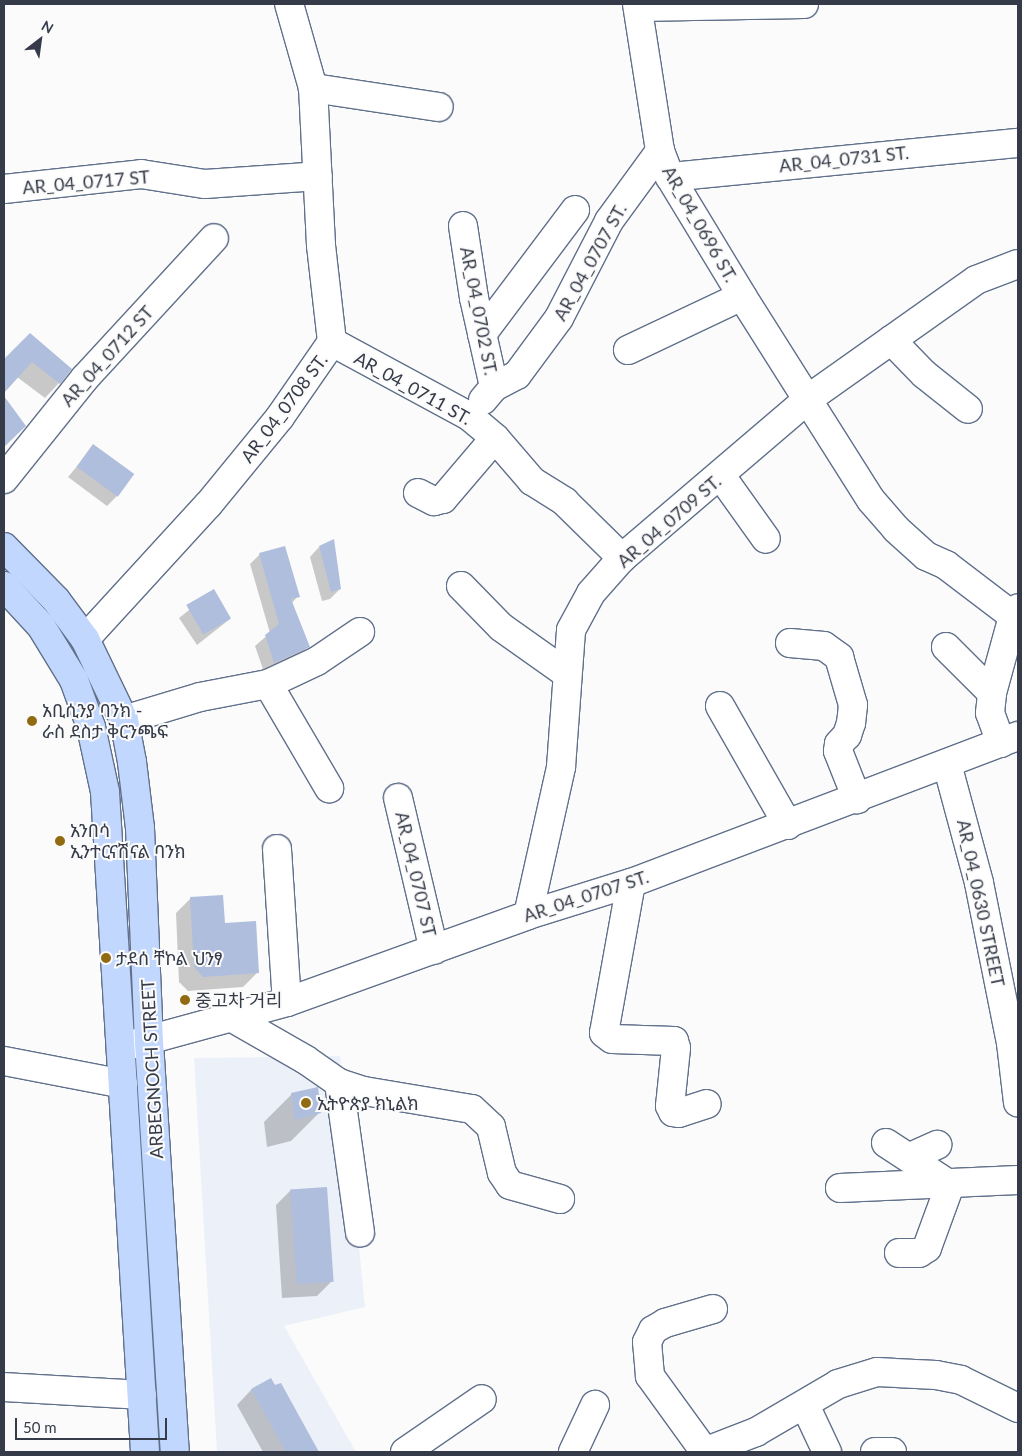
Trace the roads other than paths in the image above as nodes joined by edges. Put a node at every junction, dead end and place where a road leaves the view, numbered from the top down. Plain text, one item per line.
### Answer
1 (289, 4) edge
2 (804, 4) edge
3 (637, 5) edge
4 (313, 88) junction
5 (439, 107) dead end
6 (1018, 143) edge
7 (660, 151) junction
8 (318, 176) junction
9 (670, 177) junction
10 (4, 189) edge
11 (575, 210) dead end
12 (463, 226) dead end
13 (214, 238) dead end
14 (1018, 264) edge
15 (742, 296) junction
16 (482, 334) junction
17 (891, 340) junction
18 (332, 342) junction
19 (628, 350) dead end
20 (494, 387) junction
21 (808, 399) junction
22 (968, 408) dead end
23 (469, 416) junction
24 (495, 438) junction
25 (721, 476) junction
26 (4, 478) edge
27 (418, 493) dead end
28 (766, 539) dead end
29 (4, 547) edge
30 (622, 558) junction
31 (4, 586) edge
32 (461, 586) dead end
33 (1016, 612) edge
34 (360, 632) dead end
35 (85, 639) junction
36 (790, 643) dead end
37 (946, 647) dead end
38 (566, 673) junction
39 (268, 684) junction
40 (992, 693) junction
41 (720, 706) dead end
42 (124, 720) junction
43 (1009, 739) edge
44 (947, 764) junction
45 (329, 788) dead end
46 (398, 798) dead end
47 (857, 799) junction
48 (788, 825) junction
49 (277, 848) dead end
50 (631, 883) junction
51 (528, 914) junction
52 (434, 950) junction
53 (287, 1002) junction
54 (231, 1018) junction
55 (1015, 1037) edge
56 (149, 1042) junction
57 (121, 1047) junction
58 (4, 1061) edge
59 (339, 1083) junction
60 (122, 1084) junction
61 (1018, 1103) edge
62 (707, 1104) dead end
63 (886, 1143) dead end
64 (938, 1145) dead end
65 (910, 1157) junction
66 (1018, 1180) edge
67 (950, 1185) junction
68 (840, 1188) dead end
69 (560, 1200) dead end
70 (360, 1233) dead end
71 (899, 1253) dead end
72 (713, 1309) dead end
73 (4, 1387) edge
74 (142, 1395) junction
75 (482, 1399) dead end
76 (594, 1405) dead end
77 (806, 1406) junction
78 (1018, 1408) edge
79 (145, 1452) edge
80 (174, 1452) edge
81 (405, 1452) edge
82 (573, 1452) edge
83 (704, 1452) edge
84 (827, 1452) edge
85 (875, 1452) edge
86 (892, 1452) edge

1 - 4 street, AR_04_0708 ST.
2 - 3 street
3 - 7 street, AR_04_0696 ST.
4 - 5 street
4 - 8 street, AR_04_0708 ST.
6 - 9 street, AR_04_0731 ST.
7 - 9 street, AR_04_0696 ST.
7 - 20 street, AR_04_0707 ST.
8 - 10 street, AR_04_0717 ST
8 - 18 street, AR_04_0708 ST.
9 - 15 street, AR_04_0696 ST.
11 - 16 street
12 - 16 street, AR_04_0702 ST.
13 - 26 street, AR_04_0712 ST
14 - 17 street, AR_04_0709 ST.
15 - 19 street, AR_04_0696 ST.
15 - 21 street, AR_04_0696 ST.
16 - 20 street, AR_04_0702 ST.
17 - 21 street, AR_04_0709 ST.
17 - 22 street
18 - 23 street, AR_04_0711 ST.
18 - 35 street, AR_04_0708 ST.
20 - 23 street, AR_04_0702 ST.
21 - 25 street, AR_04_0709 ST.
21 - 33 street, AR_04_0696 ST.
23 - 24 street, AR_04_0711 ST.
24 - 27 street
24 - 30 street, AR_04_0711 ST.
25 - 28 street
25 - 30 street, AR_04_0709 ST.
29 - 35 main road, ARBEGNOCH STREET
30 - 38 street, AR_04_0709 ST.
31 - 57 main road, ARBEGNOCH STREET
32 - 38 street
33 - 40 street
34 - 39 street
35 - 42 main road, ARBEGNOCH STREET
36 - 47 street
37 - 40 street
38 - 51 street, AR_04_0709 ST.
39 - 42 street
39 - 45 street
40 - 43 street
41 - 48 street
42 - 56 main road, ARBEGNOCH STREET
43 - 44 street, AR_04_0707 ST.
44 - 47 street, AR_04_0707 ST.
44 - 55 street, AR_04_0630 STREET
46 - 52 street, AR_04_0707 ST
47 - 48 street, AR_04_0707 ST.
48 - 50 street, AR_04_0707 ST.
49 - 53 street
50 - 51 street, AR_04_0707 ST.
50 - 62 street
51 - 52 street, AR_04_0707 ST.
52 - 53 street, AR_04_0707 ST.
53 - 54 street, AR_04_0707 ST.
54 - 56 street, AR_04_0707 ST.
54 - 59 street
55 - 61 street, AR_04_0630 STREET
56 - 57 street, AR_04_0707 ST.
56 - 80 main road, ARBEGNOCH STREET
57 - 60 main road, ARBEGNOCH STREET
58 - 60 street
59 - 69 street
59 - 70 street
60 - 74 main road, ARBEGNOCH STREET
63 - 65 street
64 - 65 street
65 - 67 street
66 - 67 street
67 - 68 street
67 - 71 street
72 - 83 street
73 - 74 street
74 - 79 main road, ARBEGNOCH STREET
75 - 81 street
76 - 82 street
77 - 78 street
77 - 83 street
77 - 84 street
85 - 86 street

